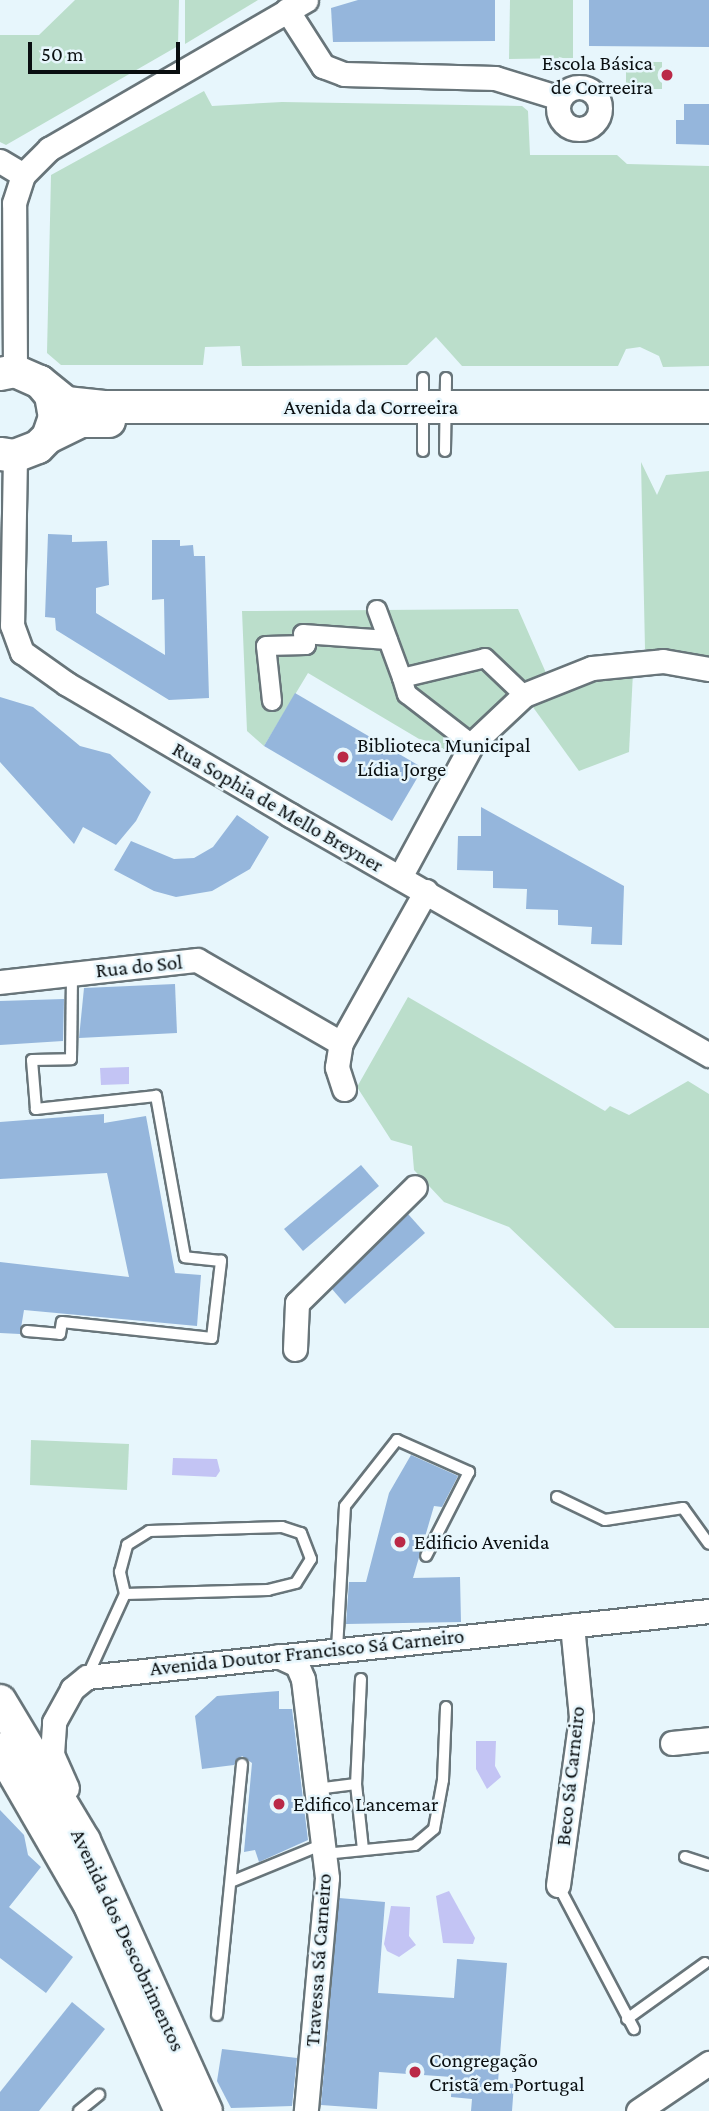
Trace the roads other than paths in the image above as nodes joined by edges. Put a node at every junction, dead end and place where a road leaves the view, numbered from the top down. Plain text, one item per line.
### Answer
1 (296, 5) edge
2 (560, 98) dead end
3 (0, 162) edge
4 (23, 174) junction
5 (18, 376) edge
6 (709, 407) edge
7 (434, 414) junction
8 (709, 421) edge
9 (48, 437) junction
10 (8, 455) edge
11 (6, 545) edge
12 (377, 610) dead end
13 (388, 640) junction
14 (709, 669) edge
15 (402, 678) junction
16 (524, 695) junction
17 (272, 701) dead end
18 (472, 744) junction
19 (400, 877) junction
20 (426, 891) junction
21 (72, 974) junction
22 (0, 982) edge
23 (341, 1042) junction
24 (709, 1055) edge
25 (344, 1089) dead end
26 (415, 1187) dead end
27 (27, 1331) dead end
28 (295, 1349) dead end
29 (557, 1497) dead end
30 (709, 1544) edge
31 (426, 1556) dead end
32 (125, 1594) junction
33 (709, 1611) edge
34 (572, 1625) junction
35 (337, 1649) junction
36 (278, 1656) junction
37 (86, 1677) junction
38 (361, 1679) dead end
39 (0, 1701) edge
40 (446, 1707) dead end
41 (709, 1739) edge
42 (672, 1743) dead end
43 (0, 1749) edge
44 (242, 1764) dead end
45 (356, 1784) junction
46 (316, 1788) junction
47 (84, 1841) junction
48 (324, 1849) junction
49 (363, 1850) junction
50 (685, 1857) dead end
51 (709, 1865) edge
52 (233, 1881) junction
53 (558, 1885) joint
54 (705, 1963) dead end
55 (217, 2015) dead end
56 (627, 2019) junction
57 (634, 2029) dead end
58 (709, 2063) edge
59 (166, 2072) junction
60 (99, 2095) dead end
61 (645, 2109) edge
62 (79, 2111) edge
63 (167, 2111) edge
64 (181, 2111) edge
65 (206, 2111) edge
66 (306, 2111) edge

1 - 2 street
1 - 4 street
3 - 4 street
4 - 5 street
5 - 7 main road, Avenida da Correeira
5 - 9 main road
6 - 7 main road, Avenida da Correeira
7 - 8 main road, Avenida da Correeira
7 - 9 main road, Avenida da Correeira
9 - 10 main road, Avenida da Correeira
10 - 11 street, Rua Sophia de Mello Breyner
11 - 19 street, Rua Sophia de Mello Breyner
12 - 13 street
13 - 15 street
13 - 17 street
14 - 16 street
15 - 16 street
15 - 18 street
16 - 18 street
18 - 19 street
19 - 20 street, Rua Sophia de Mello Breyner
20 - 23 street
20 - 24 street, Rua Sophia de Mello Breyner
21 - 22 street, Rua do Sol
21 - 23 street, Rua do Sol
21 - 27 lane
23 - 25 street
26 - 28 street
29 - 30 lane
31 - 35 lane
32 - 32 lane
32 - 37 lane
33 - 34 street, Avenida Doutor Francisco Sá Carneiro
34 - 35 street, Avenida Doutor Francisco Sá Carneiro
34 - 53 street, Beco Sá Carneiro
35 - 36 street, Avenida Doutor Francisco Sá Carneiro
36 - 37 street, Avenida Doutor Francisco Sá Carneiro
36 - 46 street, Travessa Sá Carneiro
37 - 47 street
38 - 45 lane
39 - 47 main road, Avenida dos Descobrimentos
40 - 49 lane
41 - 42 street
43 - 59 main road, Avenida dos Descobrimentos
44 - 52 lane
45 - 46 lane
45 - 49 lane
46 - 48 street, Travessa Sá Carneiro
47 - 65 main road, Avenida dos Descobrimentos
48 - 49 lane
48 - 52 lane
48 - 66 street, Travessa Sá Carneiro
50 - 51 lane
52 - 55 lane
53 - 56 lane
54 - 56 lane
56 - 57 lane
58 - 61 street
59 - 63 street
59 - 64 main road, Avenida dos Descobrimentos
60 - 62 lane

